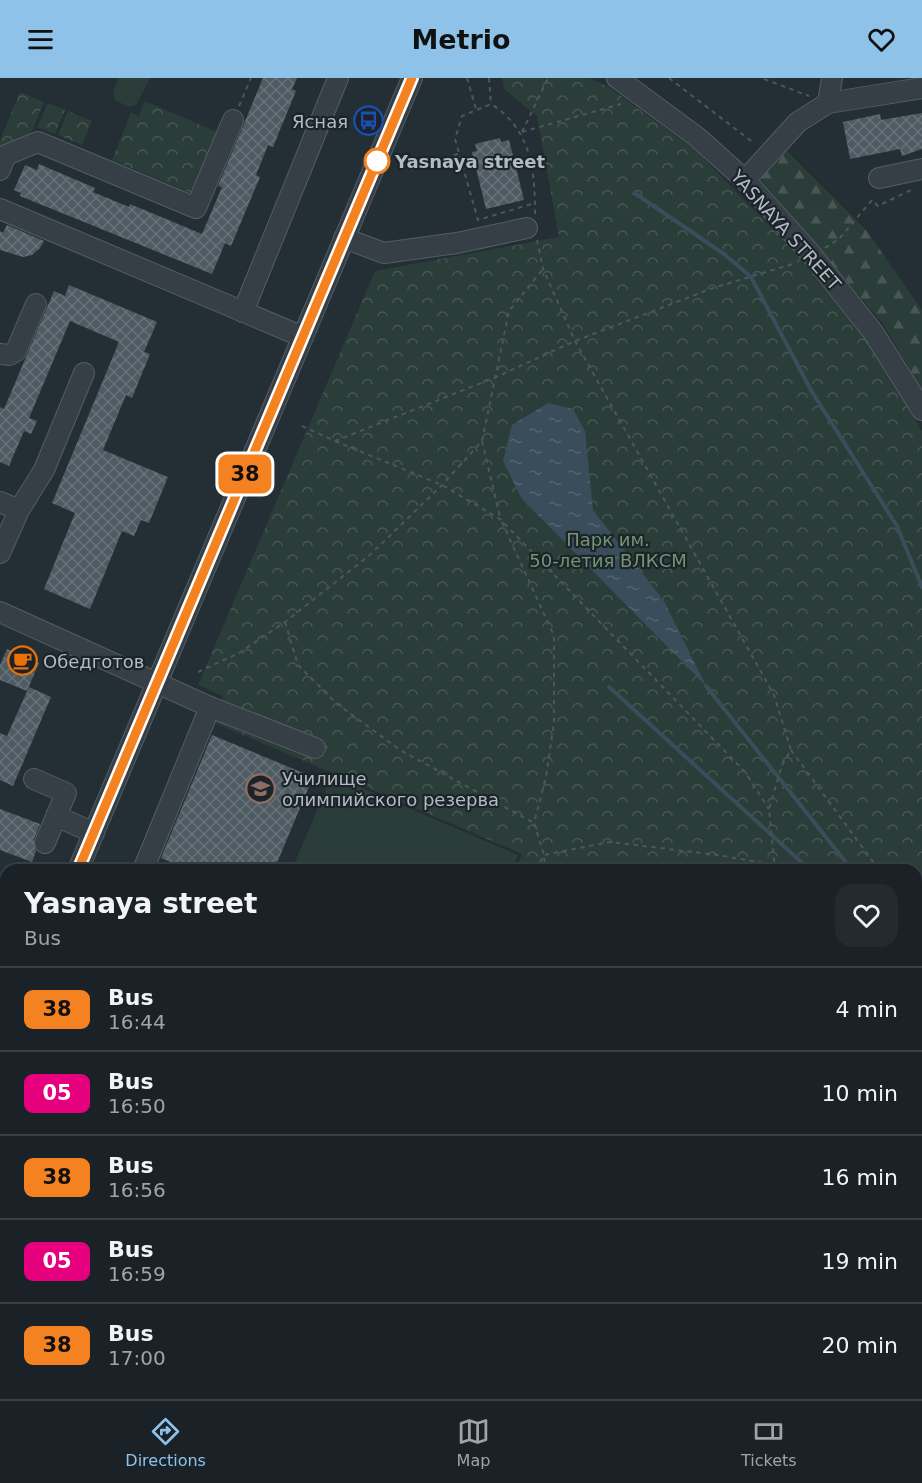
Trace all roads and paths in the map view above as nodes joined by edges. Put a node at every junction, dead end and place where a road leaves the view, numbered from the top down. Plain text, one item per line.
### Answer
1 (250, 78) edge
2 (338, 78) edge
3 (412, 78) edge
4 (467, 78) edge
5 (489, 78) edge
6 (548, 78) edge
7 (617, 78) edge
8 (669, 78) edge
9 (832, 78) edge
10 (922, 88) edge
11 (828, 103) junction
12 (491, 104) junction
13 (621, 104) dead end
14 (476, 109) junction
15 (233, 120) joint
16 (522, 132) junction
17 (458, 154) junction
18 (769, 155) junction
19 (922, 169) edge
20 (0, 170) edge
21 (411, 170) dead end
22 (879, 178) dead end
23 (745, 180) junction
24 (922, 184) edge
25 (0, 209) edge
26 (532, 233) joint
27 (344, 238) junction
28 (812, 255) junction
29 (543, 269) junction
30 (36, 304) dead end
31 (243, 312) junction
32 (303, 337) junction
33 (575, 341) junction
34 (0, 354) edge
35 (84, 373) dead end
36 (494, 378) junction
37 (921, 407) edge
38 (302, 426) dead end
39 (335, 441) junction
40 (482, 441) junction
41 (442, 485) junction
42 (0, 502) edge
43 (19, 510) junction
44 (500, 519) junction
45 (0, 553) edge
46 (0, 612) edge
47 (285, 622) junction
48 (198, 672) dead end
49 (157, 682) junction
50 (210, 707) junction
51 (315, 748) dead end
52 (791, 750) junction
53 (34, 779) dead end
54 (769, 809) junction
55 (56, 816) junction
56 (534, 823) junction
57 (94, 832) junction
58 (45, 843) dead end
59 (544, 855) junction
60 (764, 863) edge
61 (81, 864) edge
62 (145, 864) edge
63 (539, 864) edge
64 (545, 864) edge
65 (774, 864) edge
66 (875, 864) edge

1 - 15 path
2 - 31 street
3 - 27 street
4 - 14 path
5 - 12 path
6 - 16 path
7 - 23 street, YASNAYA STREET
8 - 18 path
9 - 11 street
10 - 11 street
11 - 18 street
12 - 14 path
12 - 16 path
13 - 16 path
14 - 17 path
15 - 20 street
16 - 17 path
17 - 21 path
18 - 23 street
19 - 22 street
23 - 28 street, YASNAYA STREET
24 - 28 path
25 - 31 street
26 - 27 street
26 - 29 path
27 - 32 street
28 - 33 path
28 - 37 street, YASNAYA STREET
29 - 33 path
29 - 36 path
30 - 34 street
31 - 32 street
32 - 49 street
33 - 36 path
33 - 52 path
35 - 43 street
36 - 39 path
36 - 40 path
38 - 39 path
39 - 41 path
40 - 41 path
40 - 44 path
41 - 44 path
41 - 47 path
42 - 43 street
43 - 45 street
44 - 54 path
44 - 56 path
46 - 49 street
47 - 48 path
47 - 56 path
49 - 50 street
49 - 57 street
50 - 51 street
50 - 62 street
52 - 54 path
52 - 66 path
53 - 55 street
54 - 65 path
55 - 57 street
55 - 58 street
56 - 59 path
57 - 61 street
59 - 60 path
59 - 63 path
59 - 64 path

